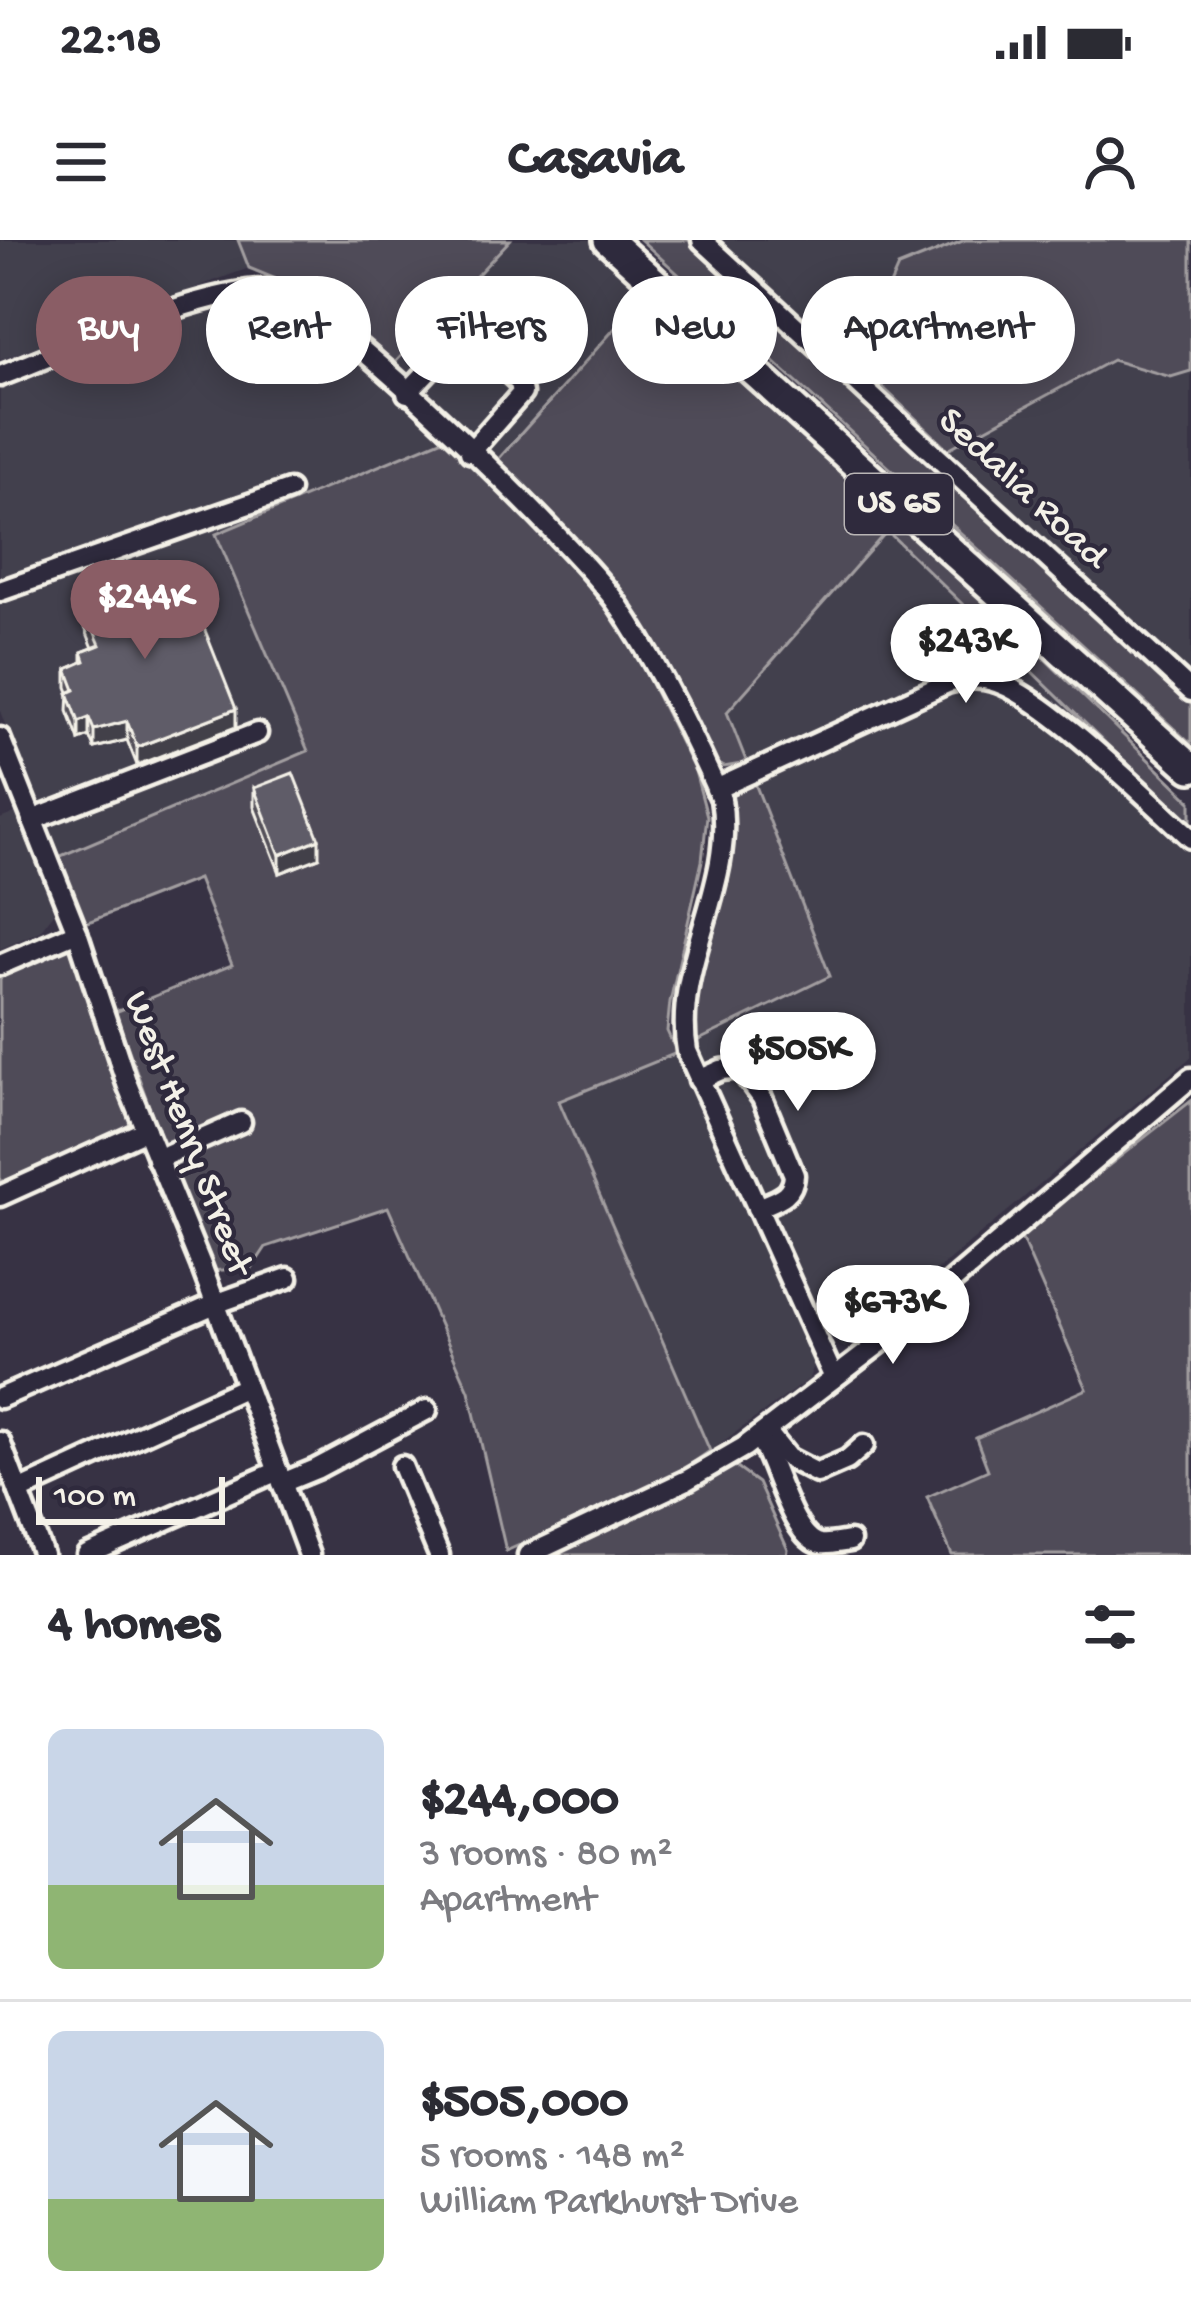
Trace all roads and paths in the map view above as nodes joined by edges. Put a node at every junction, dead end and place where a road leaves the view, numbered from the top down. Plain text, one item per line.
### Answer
1 (608, 240) edge
2 (702, 240) edge
3 (0, 376) edge
4 (407, 393) junction
5 (470, 452) junction
6 (289, 490) dead end
7 (0, 591) edge
8 (1191, 691) edge
9 (257, 733) dead end
10 (0, 738) edge
11 (1191, 768) edge
12 (716, 789) junction
13 (32, 820) junction
14 (1191, 838) edge
15 (77, 932) junction
16 (0, 965) edge
17 (1191, 1078) edge
18 (699, 1080) junction
19 (241, 1122) dead end
20 (146, 1130) junction
21 (157, 1159) junction
22 (0, 1196) edge
23 (757, 1208) junction
24 (288, 1278) dead end
25 (215, 1304) junction
26 (834, 1378) junction
27 (246, 1387) junction
28 (0, 1398) edge
29 (427, 1410) dead end
30 (762, 1434) junction
31 (0, 1442) edge
32 (864, 1444) dead end
33 (402, 1466) dead end
34 (280, 1477) junction
35 (19, 1491) junction
36 (850, 1541) dead end
37 (307, 1554) edge
38 (43, 1555) edge
39 (87, 1555) edge
40 (439, 1555) edge
41 (528, 1555) edge

1 - 11 highway, US 65
2 - 8 street, Sedalia Road
3 - 4 street
4 - 5 street
4 - 5 street
5 - 12 street
6 - 7 street
9 - 13 street
10 - 13 street, West Henry Street
12 - 14 street
12 - 18 street
13 - 15 street, West Henry Street
15 - 16 street
15 - 20 street, West Henry Street
17 - 26 street
18 - 23 street
18 - 23 street
19 - 21 street
20 - 21 street, West Henry Street
20 - 22 street
21 - 25 street, West Henry Street
23 - 26 street
24 - 25 street
25 - 27 street, West Henry Street
25 - 28 street
26 - 30 street
27 - 34 street, West Henry Street
27 - 35 street
29 - 34 street
30 - 32 street
30 - 36 street
30 - 41 street
31 - 35 street
33 - 40 street
34 - 37 street, West Henry Street
34 - 39 street
35 - 38 street

